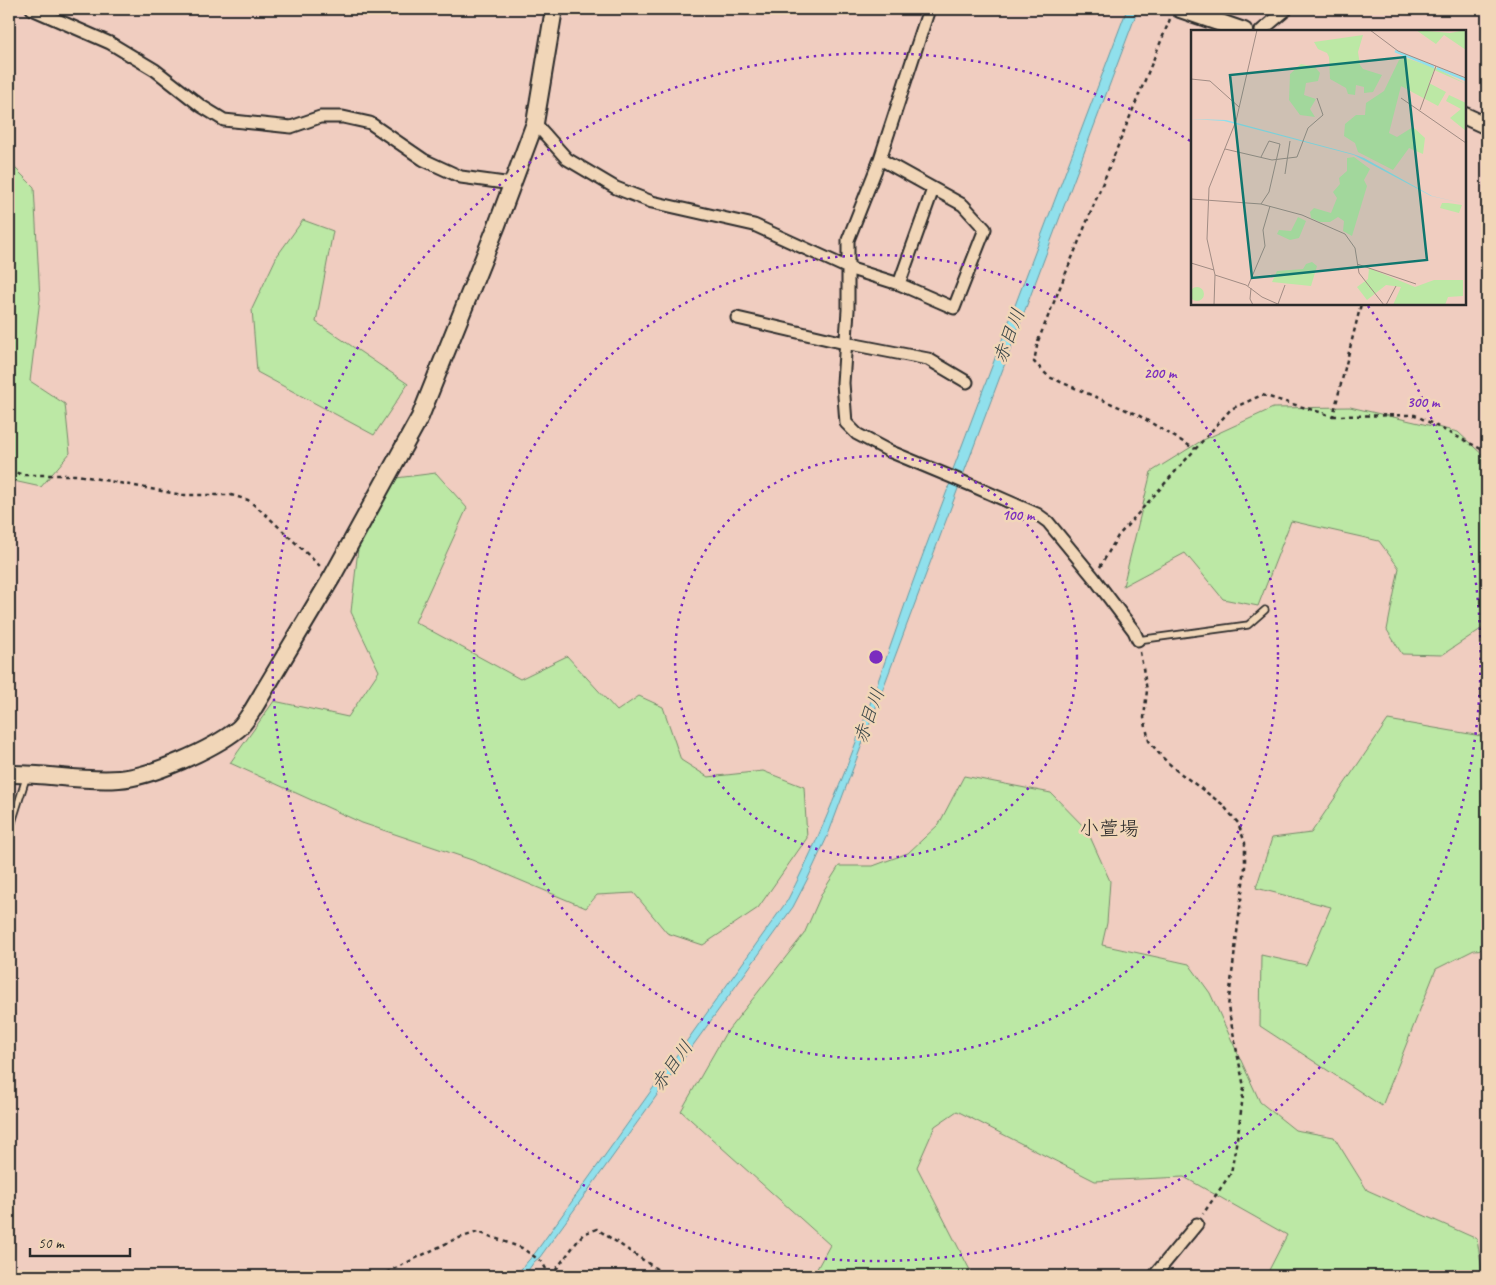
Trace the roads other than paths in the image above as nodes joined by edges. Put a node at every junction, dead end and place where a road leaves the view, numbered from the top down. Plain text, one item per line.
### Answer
1 (32, 9) edge
2 (554, 9) edge
3 (929, 9) edge
4 (1287, 9) edge
5 (1175, 13) edge
6 (1240, 30) edge
7 (1262, 30) edge
8 (1466, 116) edge
9 (535, 123) junction
10 (1487, 126) edge
11 (880, 159) junction
12 (512, 184) junction
13 (933, 189) junction
14 (848, 268) junction
15 (899, 284) junction
16 (737, 318) dead end
17 (845, 343) junction
18 (967, 382) dead end
19 (1265, 610) dead end
20 (1138, 640) joint
21 (27, 773) junction
22 (9, 774) edge
23 (9, 832) edge
24 (1197, 1224) road end
25 (1154, 1276) edge

1 - 12 street
2 - 9 street
3 - 11 street
4 - 7 street
5 - 6 street
8 - 10 street
9 - 12 street
9 - 14 street
11 - 13 street
11 - 14 street
12 - 21 street
13 - 15 street
13 - 15 street
14 - 15 street
14 - 17 street
16 - 17 street
17 - 18 street
17 - 20 street
19 - 20 lane
21 - 22 street
21 - 23 lane
24 - 25 street

